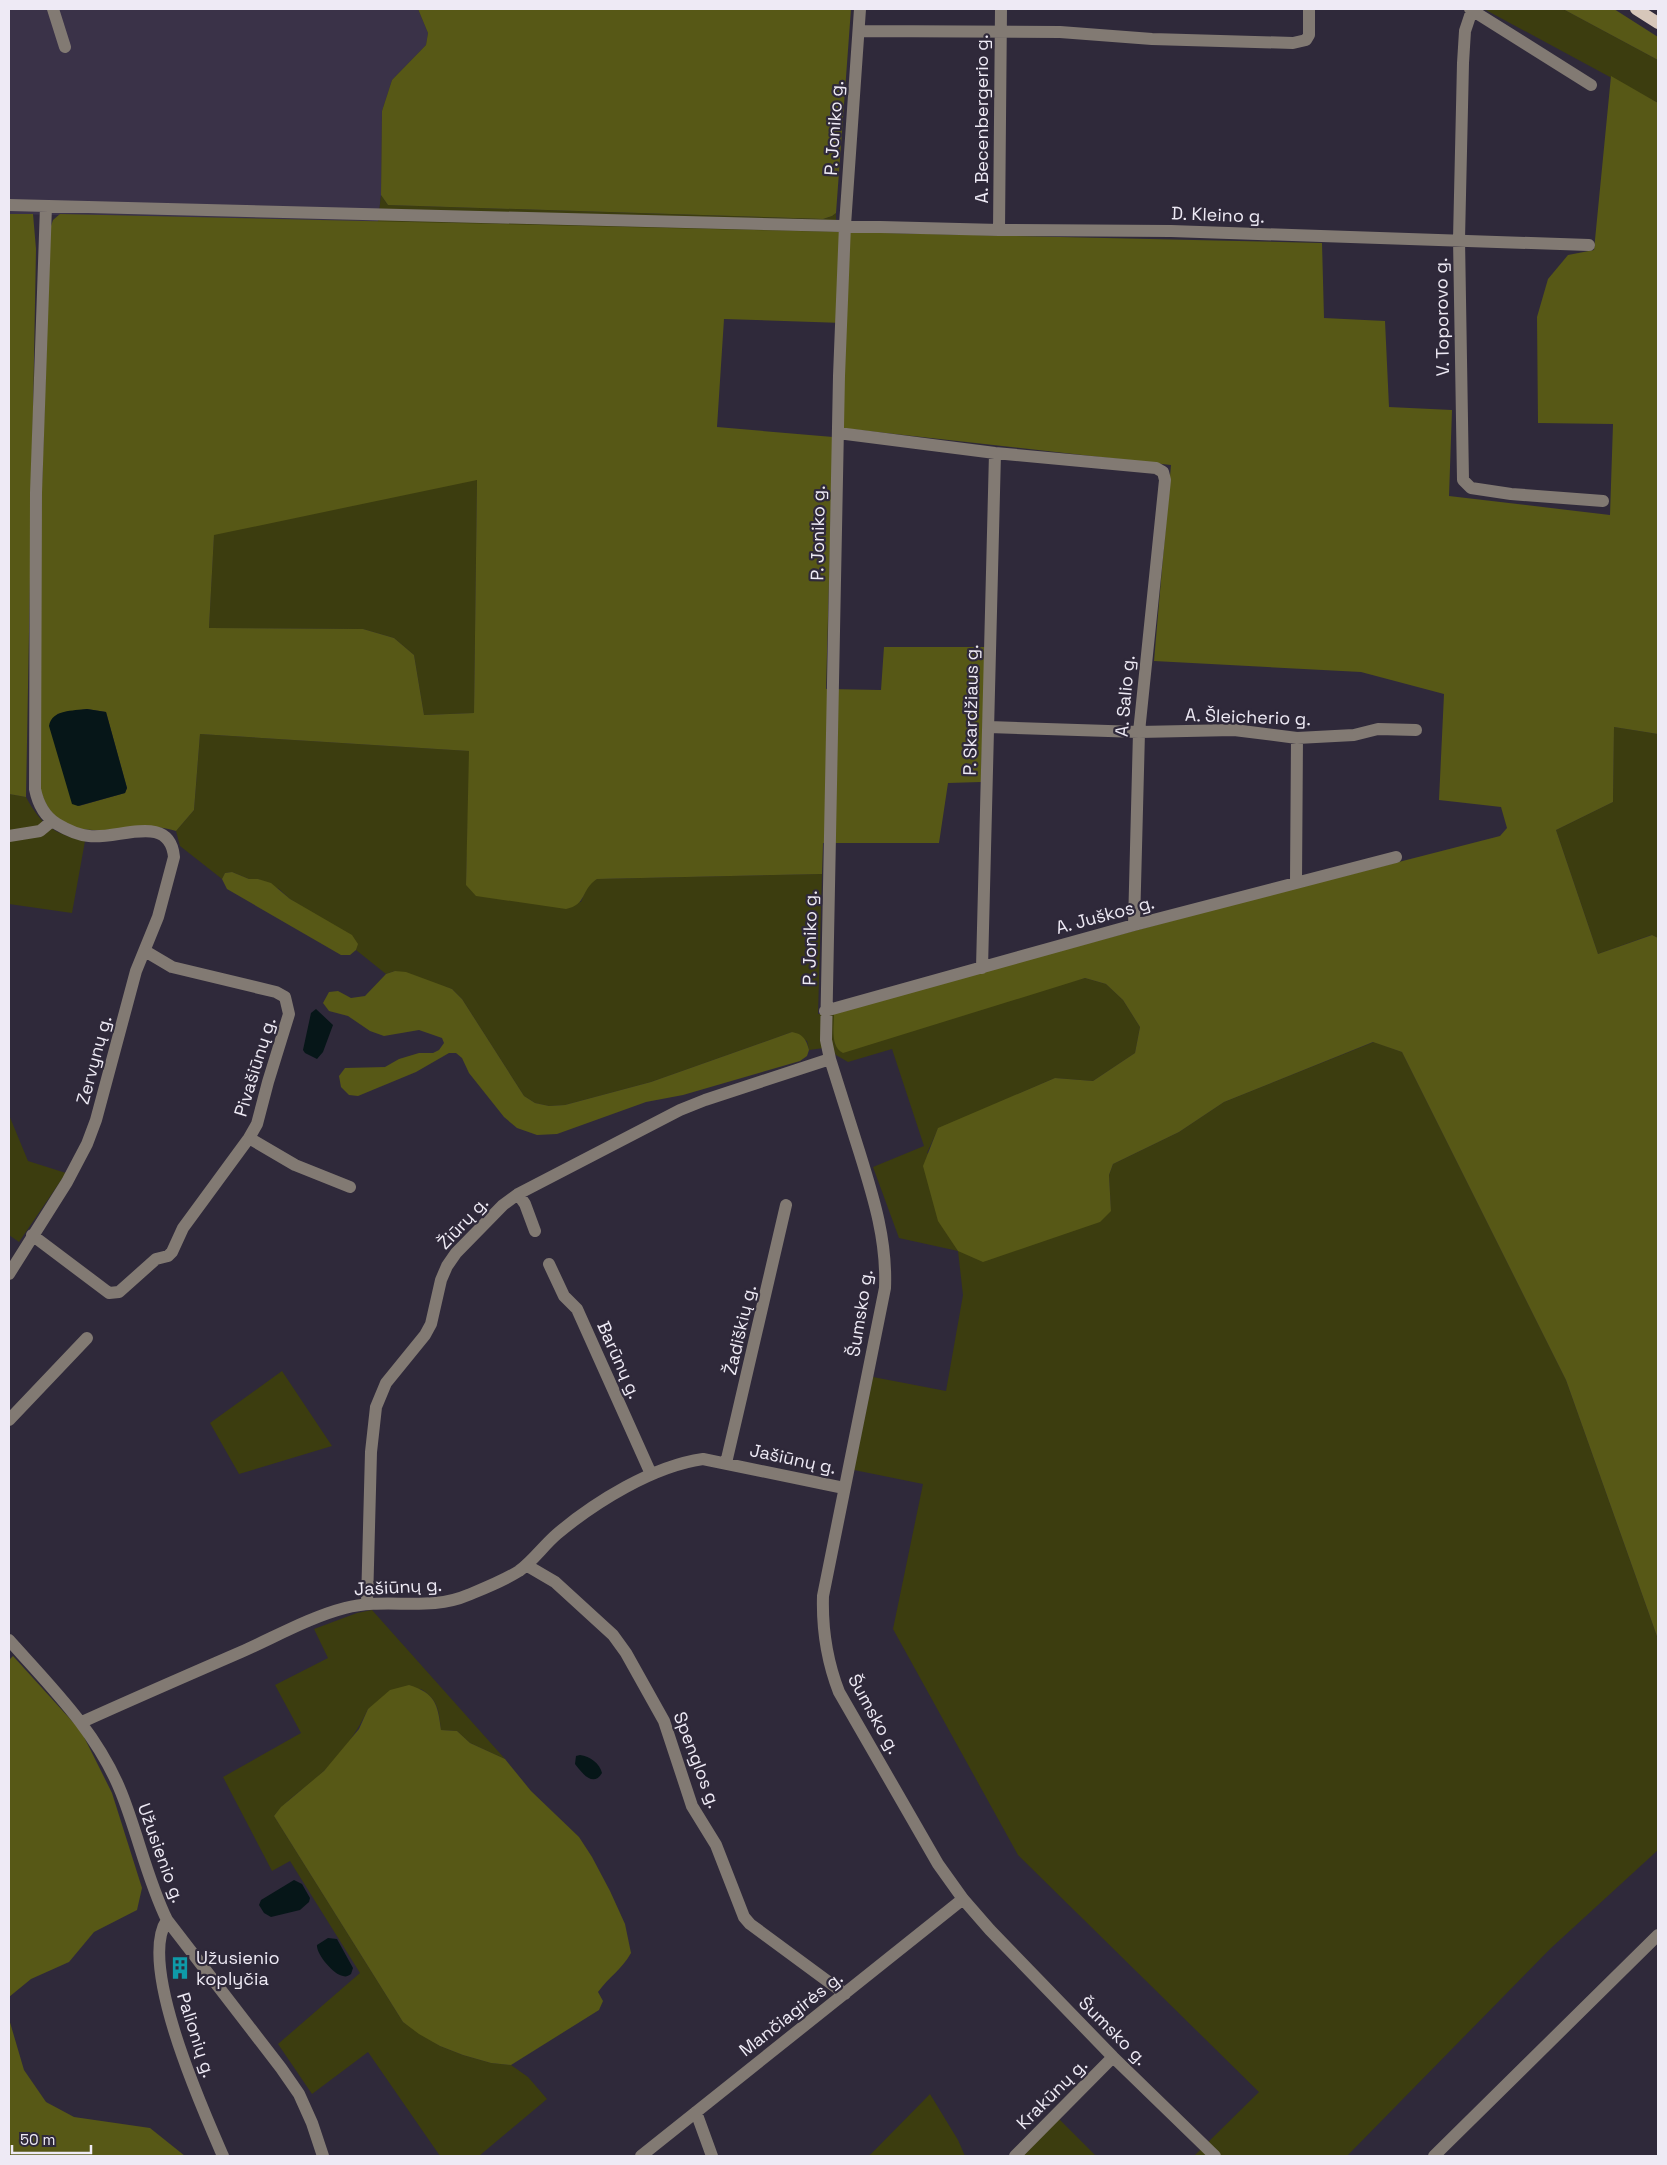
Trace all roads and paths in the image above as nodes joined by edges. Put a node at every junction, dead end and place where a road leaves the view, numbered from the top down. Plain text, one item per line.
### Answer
1 (53, 9) edge
2 (860, 9) edge
3 (1001, 9) edge
4 (1309, 9) edge
5 (1471, 9) edge
6 (1636, 9) edge
7 (1658, 23) edge
8 (859, 31) junction
9 (1000, 31) junction
10 (65, 47) dead end
11 (1591, 85) dead end
12 (9, 205) edge
13 (46, 206) junction
14 (845, 225) junction
15 (999, 230) junction
16 (1459, 240) junction
17 (1589, 244) dead end
18 (838, 433) junction
19 (995, 453) junction
20 (1603, 501) dead end
21 (989, 727) junction
22 (1416, 730) dead end
23 (1139, 732) junction
24 (1297, 738) junction
25 (57, 824) junction
26 (9, 836) edge
27 (1396, 857) dead end
28 (1296, 882) junction
29 (1134, 925) junction
30 (145, 951) junction
31 (982, 968) junction
32 (826, 1011) junction
33 (830, 1059) junction
34 (249, 1138) junction
35 (350, 1187) dead end
36 (518, 1194) junction
37 (786, 1205) dead end
38 (536, 1231) dead end
39 (32, 1235) junction
40 (548, 1264) dead end
41 (9, 1274) edge
42 (86, 1338) dead end
43 (9, 1420) edge
44 (726, 1463) junction
45 (651, 1474) junction
46 (844, 1488) junction
47 (526, 1565) junction
48 (367, 1603) junction
49 (9, 1640) edge
50 (82, 1722) junction
51 (963, 1898) junction
52 (167, 1920) junction
53 (1658, 1935) edge
54 (845, 1994) junction
55 (1113, 2057) junction
56 (696, 2112) junction
57 (223, 2156) edge
58 (324, 2156) edge
59 (641, 2156) edge
60 (712, 2156) edge
61 (1015, 2156) edge
62 (1215, 2156) edge
63 (1434, 2156) edge

1 - 10 street
2 - 8 street, P. Joniko g.
3 - 9 street, A. Becenbergerio g.
4 - 9 street
5 - 11 street
5 - 16 street, V. Toporovo g.
6 - 7 main road
8 - 9 street
8 - 14 street, P. Joniko g.
9 - 15 street, A. Becenbergerio g.
12 - 13 street, D. Kleino g.
13 - 14 street, D. Kleino g.
13 - 25 street
14 - 15 street, D. Kleino g.
14 - 18 street, P. Joniko g.
15 - 16 street, D. Kleino g.
16 - 17 street, D. Kleino g.
16 - 20 street, V. Toporovo g.
18 - 19 street
18 - 32 street, P. Joniko g.
19 - 21 street, P. Skardžiaus g.
19 - 23 street, A. Salio g.
21 - 23 street, A. Šleicherio g.
21 - 31 street, P. Skardžiaus g.
22 - 24 street, A. Šleicherio g.
23 - 24 street, A. Šleicherio g.
23 - 29 street, A. Salio g.
24 - 28 street
25 - 26 street
25 - 30 street, Zervynų g.
27 - 28 street, A. Juškos g.
28 - 29 street, A. Juškos g.
29 - 31 street, A. Juškos g.
30 - 34 street, Pivašiūnų g.
30 - 39 street, Zervynų g.
31 - 32 street, A. Juškos g.
32 - 33 street, P. Joniko g.
33 - 36 street, Žiūrų g.
33 - 46 street, Šumsko g.
34 - 35 street
34 - 39 street, Pivašiūnų g.
36 - 38 street
36 - 48 street, Žiūrų g.
37 - 44 street, Žadiškių g.
39 - 41 street, Zervynų g.
40 - 45 street, Barūnų g.
42 - 43 street
44 - 45 street, Jašiūnų g.
44 - 46 street, Jašiūnų g.
45 - 47 street, Jašiūnų g.
46 - 51 street, Šumsko g.
47 - 48 street, Jašiūnų g.
47 - 54 street, Spenglos g.
48 - 50 street, Jašiūnų g.
49 - 50 street, Užusienio g.
50 - 52 street, Užusienio g.
51 - 54 street, Mančiagirės g.
51 - 55 street, Šumsko g.
52 - 57 street, Palionių g.
52 - 58 street, Užusienio g.
53 - 63 street
54 - 56 street, Mančiagirės g.
55 - 61 street, Krakūnų g.
55 - 62 street, Šumsko g.
56 - 59 street, Mančiagirės g.
56 - 60 street

